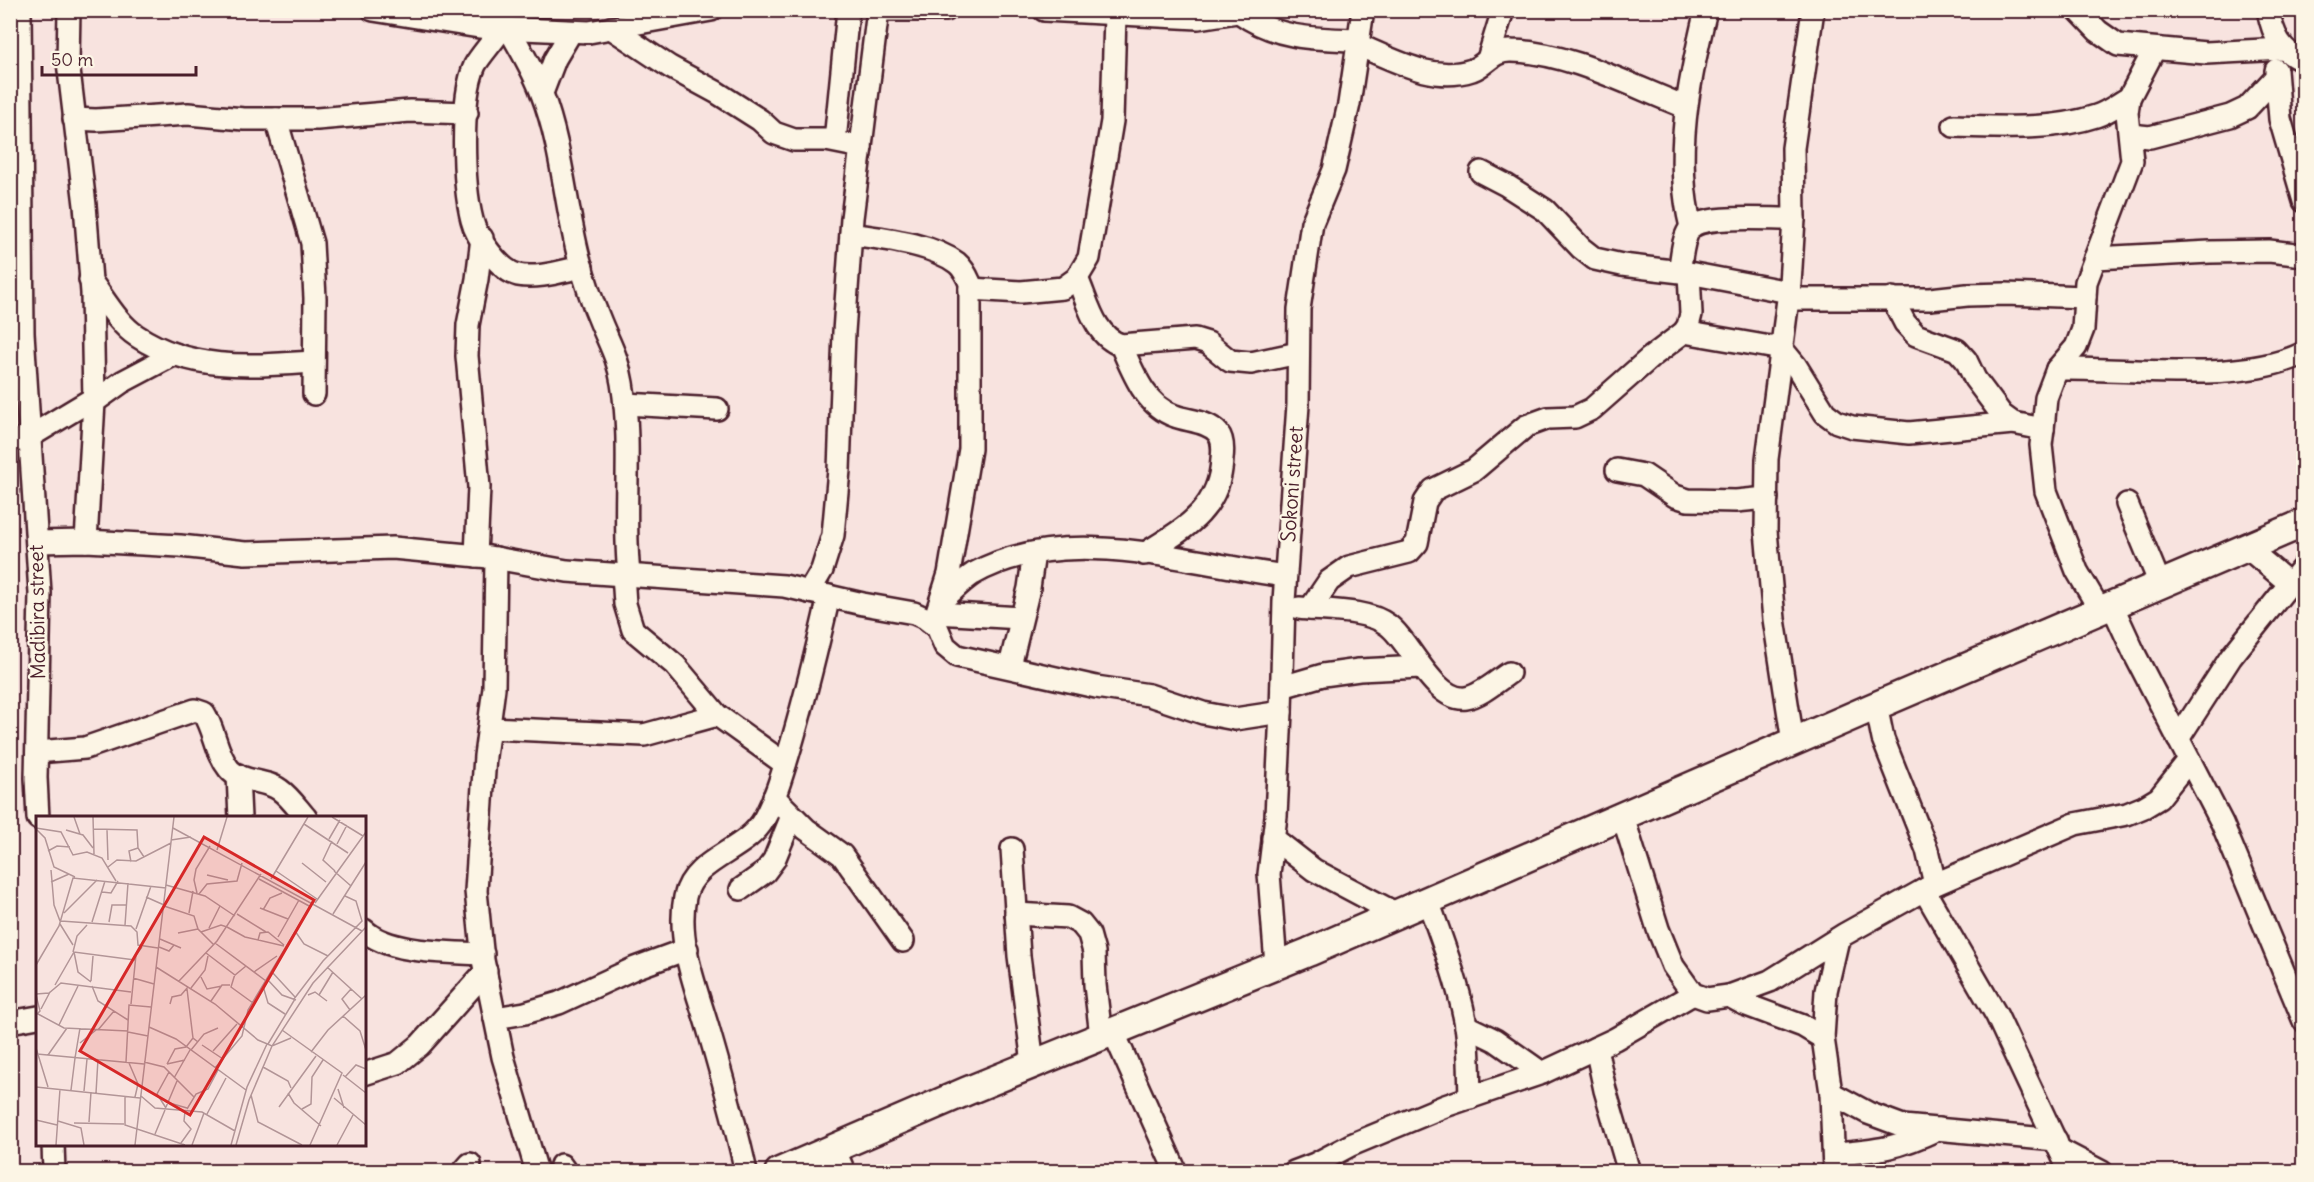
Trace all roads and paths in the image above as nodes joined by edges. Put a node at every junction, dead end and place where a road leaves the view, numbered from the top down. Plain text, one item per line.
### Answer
1 (20, 10) edge
2 (69, 10) edge
3 (373, 10) edge
4 (711, 10) edge
5 (848, 10) edge
6 (879, 10) edge
7 (946, 10) edge
8 (1044, 10) edge
9 (1363, 10) edge
10 (1503, 10) edge
11 (1706, 10) edge
12 (2078, 10) edge
13 (2268, 10) edge
14 (930, 11) edge
15 (1244, 11) edge
16 (1812, 11) edge
17 (1115, 14) junction
18 (611, 28) junction
19 (505, 29) junction
20 (571, 32) junction
21 (1359, 43) junction
22 (2154, 50) junction
23 (2278, 50) junction
24 (1488, 59) junction
25 (2304, 61) edge
26 (2276, 77) junction
27 (542, 93) junction
28 (2129, 98) junction
29 (1686, 107) junction
30 (466, 113) junction
31 (74, 119) junction
32 (276, 119) junction
33 (1954, 126) dead end
34 (2130, 135) junction
35 (835, 141) junction
36 (861, 147) junction
37 (1481, 172) dead end
38 (2304, 201) edge
39 (1794, 219) junction
40 (1692, 227) junction
41 (851, 234) junction
42 (482, 238) junction
43 (2304, 255) edge
44 (2095, 258) junction
45 (582, 267) junction
46 (1684, 272) junction
47 (1077, 278) junction
48 (90, 280) junction
49 (970, 289) junction
50 (1789, 295) junction
51 (2085, 297) junction
52 (1892, 298) junction
53 (1684, 332) junction
54 (1121, 345) junction
55 (1782, 349) junction
56 (1298, 353) junction
57 (2304, 353) edge
58 (175, 354) junction
59 (314, 362) junction
60 (2057, 369) junction
61 (314, 394) dead end
62 (94, 400) junction
63 (625, 404) junction
64 (717, 409) dead end
65 (2013, 423) junction
66 (2043, 429) junction
67 (23, 439) edge
68 (1617, 470) dead end
69 (1767, 498) junction
70 (2127, 504) dead end
71 (2304, 523) edge
72 (86, 541) junction
73 (37, 542) junction
74 (2246, 548) junction
75 (1034, 553) junction
76 (1144, 554) junction
77 (486, 557) junction
78 (2304, 566) edge
79 (626, 574) junction
80 (1286, 576) junction
81 (2289, 583) junction
82 (2160, 584) junction
83 (819, 594) junction
84 (1283, 607) junction
85 (2106, 608) junction
86 (1310, 609) junction
87 (937, 613) junction
88 (1021, 618) junction
89 (1010, 666) junction
90 (1421, 667) junction
91 (1509, 673) dead end
92 (1282, 687) junction
93 (1876, 705) junction
94 (1281, 712) junction
95 (717, 715) junction
96 (489, 728) junction
97 (2178, 739) junction
98 (1792, 742) junction
99 (37, 752) junction
100 (2189, 760) junction
101 (785, 764) junction
102 (238, 775) junction
103 (774, 797) junction
104 (38, 816) edge
105 (240, 816) edge
106 (304, 816) edge
107 (792, 816) junction
108 (1623, 817) junction
109 (1273, 838) junction
110 (1012, 849) dead end
111 (1930, 887) junction
112 (741, 889) dead end
113 (1428, 901) junction
114 (1016, 914) junction
115 (1396, 914) junction
116 (366, 931) edge
117 (1838, 939) junction
118 (903, 941) dead end
119 (687, 949) junction
120 (484, 962) junction
121 (1276, 965) junction
122 (1693, 994) junction
123 (1730, 996) junction
124 (2299, 998) edge
125 (36, 1017) edge
126 (495, 1018) junction
127 (10, 1022) edge
128 (2304, 1022) edge
129 (1466, 1026) junction
130 (1107, 1033) junction
131 (1823, 1038) junction
132 (1596, 1048) junction
133 (1034, 1063) junction
134 (366, 1073) edge
135 (1542, 1073) junction
136 (1831, 1092) junction
137 (1470, 1098) junction
138 (1938, 1129) junction
139 (2058, 1145) junction
140 (52, 1146) edge
141 (839, 1160) edge
142 (1834, 1163) edge
143 (1323, 1166) edge
144 (1178, 1171) edge
145 (54, 1172) edge
146 (537, 1172) edge
147 (746, 1172) edge
148 (779, 1172) edge
149 (1294, 1172) edge
150 (1629, 1172) edge
151 (2070, 1172) edge
152 (2102, 1172) edge

1 - 67 street, Madibira street
2 - 31 street
3 - 19 street
4 - 18 street
5 - 35 street
6 - 14 street
6 - 36 street
7 - 14 street
8 - 17 street
9 - 21 street, Sokoni street
10 - 24 street
11 - 29 street
12 - 22 street
13 - 23 street
15 - 17 street
15 - 21 street
16 - 39 street
17 - 47 street
18 - 20 street
18 - 35 street
19 - 20 street
19 - 27 street
19 - 30 street
20 - 27 street
21 - 24 street
21 - 56 street, Sokoni street
22 - 23 street
22 - 28 street
23 - 25 street
23 - 26 street
24 - 29 street
26 - 34 street
26 - 38 street
27 - 45 street
28 - 33 street
28 - 34 street
29 - 40 street
30 - 32 street
30 - 42 street
31 - 32 street
31 - 48 street
32 - 59 street
34 - 44 street
35 - 36 street
36 - 41 street
37 - 46 street
39 - 40 street
39 - 50 street
40 - 46 street
41 - 49 street
41 - 83 street
42 - 45 street
42 - 77 street
43 - 44 street
44 - 51 street
45 - 63 street
46 - 50 street
46 - 53 street
47 - 49 street
47 - 54 street
48 - 58 street
48 - 62 street
49 - 87 street
50 - 52 street
50 - 55 street
51 - 52 street
51 - 60 street
52 - 65 street
53 - 55 street
53 - 86 street
54 - 56 street
54 - 76 street
55 - 65 street
55 - 69 street
56 - 80 street, Sokoni street
57 - 60 street
58 - 59 street
58 - 62 street
59 - 61 street
60 - 66 street
62 - 67 street
62 - 72 street
63 - 64 street
63 - 79 street
65 - 66 street
66 - 85 street
67 - 73 street, Madibira street
68 - 69 street
69 - 98 street
70 - 82 street
71 - 74 street
72 - 73 street
72 - 77 street
73 - 99 street, Madibira street
74 - 81 street
74 - 82 street
75 - 76 street
75 - 87 street
75 - 88 street
76 - 80 street
77 - 79 street
77 - 96 street
78 - 81 street
79 - 83 street
79 - 95 street
80 - 84 street, Sokoni street
81 - 97 street
82 - 85 street
83 - 87 street
83 - 101 street
84 - 86 street
84 - 92 street, Sokoni street
85 - 93 street
85 - 97 street
86 - 90 street
87 - 88 street
87 - 89 street
88 - 89 street
89 - 94 street
90 - 91 street
90 - 92 street
92 - 94 street, Sokoni street
93 - 98 street
93 - 111 street
94 - 109 street, Sokoni street
95 - 96 street
95 - 101 street
96 - 120 street
97 - 100 street
98 - 108 street
99 - 102 street
99 - 104 street, Madibira street
100 - 111 street
100 - 124 street
101 - 103 street
102 - 105 street
102 - 106 street
103 - 107 street
103 - 119 street
107 - 112 street
107 - 118 street
108 - 113 street
108 - 122 street
109 - 115 street
109 - 121 street, Sokoni street
110 - 114 street
111 - 117 street
111 - 139 street
113 - 115 street
113 - 129 street
114 - 130 street
114 - 133 street
115 - 121 street
116 - 120 street
117 - 123 street
117 - 131 street
119 - 126 street
119 - 147 street
120 - 126 street
120 - 134 street
121 - 130 street
122 - 123 street
122 - 132 street
123 - 131 street
124 - 128 street
125 - 127 street
126 - 146 street
129 - 135 street
129 - 137 street
130 - 133 street
130 - 144 street
131 - 136 street
132 - 135 street
132 - 150 street
133 - 141 street
135 - 137 street
136 - 138 street
136 - 142 street
137 - 143 street
138 - 139 street
138 - 142 street
139 - 151 street
139 - 152 street
140 - 145 street
141 - 148 street
143 - 149 street

